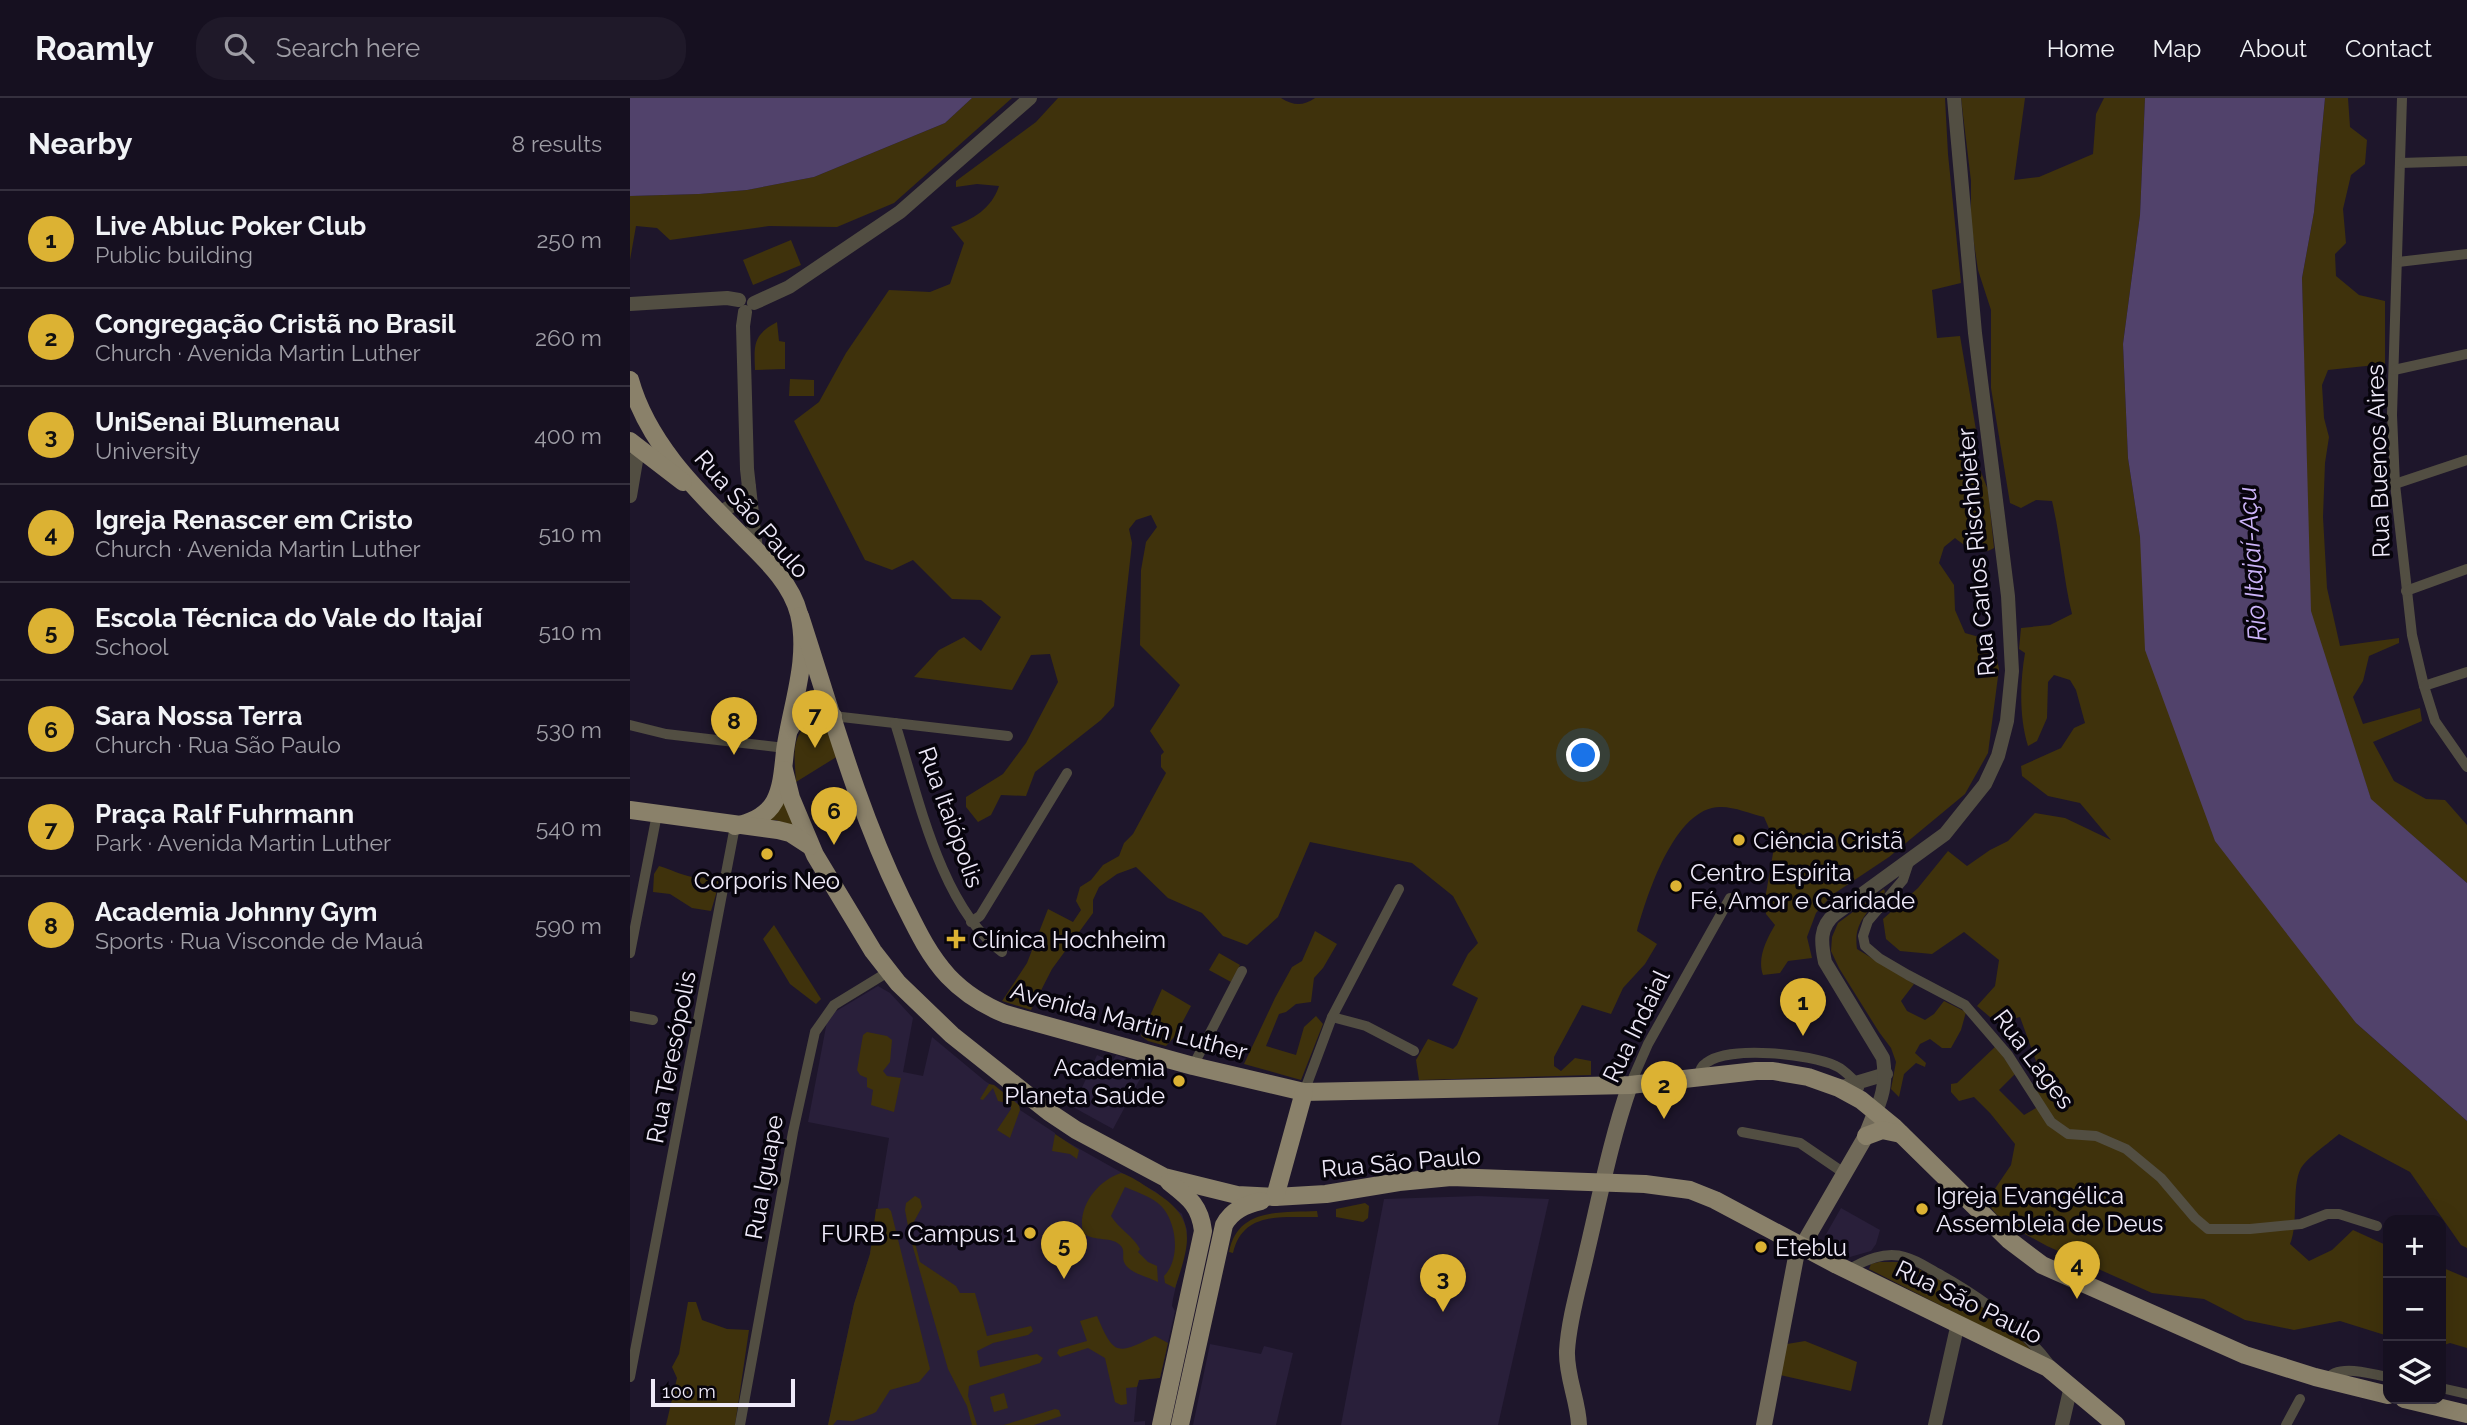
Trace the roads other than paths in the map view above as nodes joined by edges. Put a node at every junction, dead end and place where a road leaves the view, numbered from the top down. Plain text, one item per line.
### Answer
1 (1030, 98) edge
2 (1954, 98) edge
3 (2402, 98) edge
4 (2467, 161) edge
5 (2400, 163) junction
6 (2467, 254) edge
7 (2398, 262) junction
8 (630, 304) edge
9 (746, 305) junction
10 (2467, 354) edge
11 (2393, 370) junction
12 (630, 380) edge
13 (633, 450) edge
14 (2467, 460) edge
15 (2395, 484) junction
16 (749, 487) junction
17 (630, 496) edge
18 (713, 507) junction
19 (756, 550) junction
20 (2467, 569) edge
21 (2406, 591) junction
22 (800, 616) junction
23 (2467, 672) edge
24 (2424, 686) junction
25 (833, 716) junction
26 (895, 723) junction
27 (630, 725) edge
28 (1008, 736) dead end
29 (787, 740) junction
30 (2467, 767) edge
31 (784, 770) junction
32 (1067, 772) dead end
33 (630, 810) edge
34 (657, 814) junction
35 (735, 826) junction
36 (811, 848) junction
37 (1910, 859) junction
38 (1399, 889) dead end
39 (1730, 898) dead end
40 (971, 922) junction
41 (1002, 952) dead end
42 (630, 953) edge
43 (1242, 971) dead end
44 (888, 972) junction
45 (630, 1016) edge
46 (1332, 1017) junction
47 (653, 1020) dead end
48 (1413, 1051) dead end
49 (1193, 1066) junction
50 (1886, 1074) junction
51 (1698, 1077) junction
52 (1630, 1085) junction
53 (1304, 1092) junction
54 (1859, 1092) junction
55 (1876, 1111) junction
56 (1742, 1132) dead end
57 (1901, 1134) junction
58 (1866, 1136) junction
59 (1844, 1173) junction
60 (1164, 1177) junction
61 (1603, 1183) junction
62 (1275, 1197) junction
63 (1201, 1219) junction
64 (1814, 1223) junction
65 (1224, 1225) junction
66 (2377, 1226) dead end
67 (1801, 1245) junction
68 (1818, 1254) junction
69 (1848, 1270) junction
70 (1958, 1323) junction
71 (2056, 1374) junction
72 (2383, 1376) edge
73 (630, 1377) edge
74 (2326, 1380) junction
75 (2071, 1386) junction
76 (2446, 1389) edge
77 (2383, 1394) edge
78 (2467, 1394) edge
79 (2300, 1399) dead end
80 (2425, 1404) edge
81 (2467, 1414) edge
82 (740, 1425) edge
83 (1161, 1425) edge
84 (1180, 1425) edge
85 (1579, 1425) edge
86 (1764, 1425) edge
87 (1935, 1425) edge
88 (2062, 1425) edge
89 (2116, 1425) edge
90 (2286, 1425) edge

1 - 9 street
2 - 37 street, Rua Carlos Rischbieter
3 - 5 street, Rua Buenos Aires
4 - 5 street
5 - 7 street, Rua Buenos Aires
6 - 7 street
7 - 11 street, Rua Buenos Aires
8 - 9 street
9 - 16 street
10 - 11 street
11 - 15 street, Rua Buenos Aires
12 - 18 main road, Rua São Paulo
13 - 17 street
13 - 18 main road
14 - 15 street
15 - 21 street, Rua Buenos Aires
16 - 18 street
16 - 19 street
18 - 19 main road, Rua São Paulo
19 - 22 main road, Rua São Paulo
20 - 21 street
21 - 24 street, Rua Buenos Aires
22 - 25 main road, Avenida Martin Luther
22 - 29 main road, Rua São Paulo
23 - 24 street
24 - 30 street, Rua Buenos Aires
25 - 26 street
25 - 29 main road
25 - 49 main road, Avenida Martin Luther
26 - 28 street
26 - 40 street, Rua Itaiópolis
27 - 29 street
29 - 31 main road, Rua São Paulo
31 - 35 main road, Rua São Paulo
31 - 36 main road, Rua São Paulo
32 - 40 street
33 - 34 main road
34 - 35 main road
34 - 42 street
35 - 36 main road, Rua São Paulo
35 - 73 street, Rua Teresópolis
36 - 44 main road, Rua São Paulo
37 - 50 street, Rua Carlos Rischbieter
37 - 66 street, Rua Lages
38 - 46 street
39 - 52 street, Rua Indaial
40 - 41 street, Rua Itaiópolis
43 - 49 street
44 - 60 main road, Rua São Paulo
44 - 82 street, Rua Iguape
45 - 47 street
46 - 48 street
46 - 53 street
49 - 53 main road, Avenida Martin Luther
50 - 54 street
50 - 55 street
51 - 52 main road, Avenida Martin Luther
51 - 54 main road, Avenida Martin Luther
51 - 54 street, Avenida Martin Luther
52 - 53 main road, Avenida Martin Luther
52 - 61 main road, Rua Indaial
53 - 62 main road
54 - 55 main road, Avenida Martin Luther
55 - 57 main road, Avenida Martin Luther
55 - 58 main road
56 - 59 street
57 - 58 main road
57 - 74 main road, Avenida Martin Luther
58 - 59 main road
59 - 64 main road
60 - 62 main road, Rua São Paulo
60 - 63 main road
61 - 62 main road, Rua São Paulo
61 - 67 main road, Rua São Paulo
61 - 85 main road, Rua Indaial
62 - 65 main road
63 - 65 main road
63 - 83 main road
64 - 67 main road
64 - 68 main road
65 - 84 main road
67 - 68 main road, Rua São Paulo
67 - 86 main road
68 - 69 main road, Rua São Paulo
69 - 70 main road, Rua São Paulo
69 - 71 street
70 - 71 main road, Rua São Paulo
70 - 87 street
71 - 75 main road, Rua São Paulo
72 - 74 street
74 - 77 main road, Avenida Martin Luther
75 - 88 street
75 - 89 main road, Rua São Paulo
76 - 78 street
79 - 90 street
80 - 81 main road

